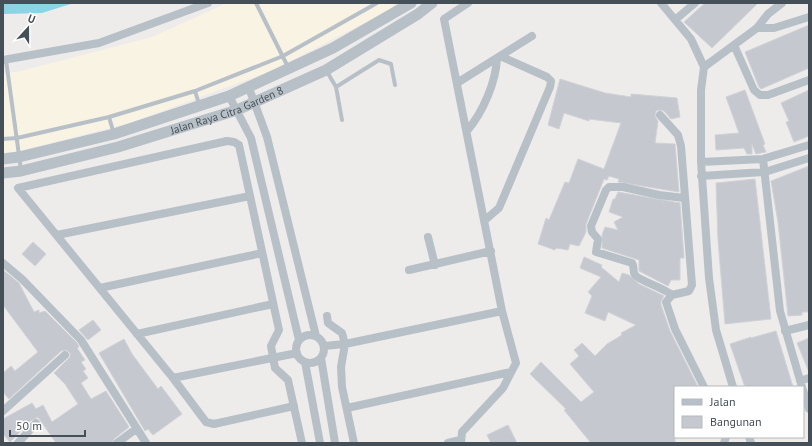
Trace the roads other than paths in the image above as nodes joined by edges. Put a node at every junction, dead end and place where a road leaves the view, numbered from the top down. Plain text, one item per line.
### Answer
1 (208, 3) edge
2 (256, 3) edge
3 (376, 3) edge
4 (411, 3) edge
5 (432, 3) edge
6 (468, 3) edge
7 (661, 3) edge
8 (695, 3) edge
9 (782, 3) edge
10 (809, 17) edge
11 (675, 20) junction
12 (757, 28) junction
13 (532, 36) dead end
14 (734, 45) junction
15 (283, 56) junction
16 (499, 57) junction
17 (5, 60) edge
18 (704, 67) junction
19 (290, 69) junction
20 (326, 70) junction
21 (809, 80) edge
22 (457, 83) junction
23 (396, 85) dead end
24 (336, 87) junction
25 (249, 88) junction
26 (195, 91) junction
27 (229, 96) junction
28 (255, 102) junction
29 (200, 105) junction
30 (237, 110) junction
31 (660, 115) dead end
32 (109, 117) junction
33 (342, 120) dead end
34 (467, 131) junction
35 (114, 134) junction
36 (17, 138) junction
37 (3, 139) edge
38 (809, 145) edge
39 (19, 157) junction
40 (809, 158) edge
41 (3, 159) edge
42 (764, 159) junction
43 (701, 162) junction
44 (21, 171) junction
45 (765, 172) junction
46 (3, 173) edge
47 (701, 176) junction
48 (250, 196) junction
49 (684, 198) junction
50 (485, 220) junction
51 (57, 235) junction
52 (428, 237) dead end
53 (491, 251) junction
54 (262, 253) junction
55 (3, 263) edge
56 (435, 265) junction
57 (409, 270) dead end
58 (100, 288) junction
59 (672, 295) junction
60 (273, 304) junction
61 (502, 311) junction
62 (326, 316) dead end
63 (809, 325) edge
64 (785, 331) junction
65 (137, 334) junction
66 (316, 336) junction
67 (300, 340) junction
68 (345, 344) junction
69 (324, 346) junction
70 (297, 352) junction
71 (65, 355) dead end
72 (273, 357) junction
73 (321, 358) junction
74 (305, 362) junction
75 (512, 372) junction
76 (173, 378) junction
77 (809, 378) edge
78 (704, 386) edge
79 (733, 386) edge
80 (802, 386) edge
81 (804, 393) edge
82 (294, 406) junction
83 (347, 408) junction
84 (809, 409) edge
85 (3, 411) edge
86 (36, 423) dead end
87 (136, 429) junction
88 (460, 442) edge
89 (18, 443) edge
90 (117, 443) edge
91 (146, 443) edge
92 (302, 443) edge
93 (320, 443) edge
94 (335, 443) edge
95 (354, 443) edge
96 (448, 443) edge

1 - 17 street
2 - 15 lane
3 - 15 lane
4 - 19 street, Jalan Raya Citra Garden 8
5 - 20 street, Jalan Raya Citra Garden 8
6 - 22 street
7 - 11 street
8 - 11 street
9 - 12 street
10 - 12 street
11 - 18 street
12 - 14 street
13 - 16 street
14 - 18 street
14 - 21 street
15 - 19 lane
15 - 26 lane
16 - 22 street
16 - 34 street
16 - 50 street
17 - 36 lane
18 - 43 street
19 - 25 street, Jalan Raya Citra Garden 8
20 - 24 lane
20 - 28 street, Jalan Raya Citra Garden 8
22 - 34 street
23 - 24 lane
24 - 33 lane
25 - 27 street, Jalan Raya Citra Garden 8
25 - 28 street
26 - 29 lane
26 - 32 lane
27 - 29 street, Jalan Raya Citra Garden 8
27 - 30 street
28 - 30 street, Jalan Raya Citra Garden 8
28 - 66 street
29 - 35 street, Jalan Raya Citra Garden 8
30 - 44 street, Jalan Raya Citra Garden 8
30 - 67 street
31 - 49 street
32 - 35 lane
32 - 36 lane
34 - 50 street
35 - 39 street, Jalan Raya Citra Garden 8
36 - 37 lane
36 - 39 lane
38 - 42 street
39 - 41 street, Jalan Raya Citra Garden 8
39 - 44 lane
40 - 45 street
42 - 43 street
42 - 45 street
43 - 47 street
44 - 46 street, Jalan Raya Citra Garden 8
45 - 47 street
45 - 64 street
47 - 79 street
48 - 51 street
48 - 51 street
48 - 54 street
49 - 59 street
49 - 59 street
50 - 53 street
51 - 58 street
52 - 56 street
53 - 56 street
53 - 61 street
54 - 58 street
54 - 60 street
55 - 87 street
56 - 57 street
58 - 65 street
59 - 78 street
60 - 65 street
60 - 72 street
61 - 68 street
61 - 75 street
62 - 68 street
63 - 64 street
64 - 80 street
65 - 76 street
66 - 67 street
66 - 69 street
67 - 70 street
68 - 69 street
68 - 83 street
69 - 73 street
70 - 72 street
70 - 74 street
71 - 85 street
72 - 76 street
72 - 82 street
73 - 74 street
73 - 94 street
74 - 93 street
75 - 83 street
75 - 88 street
76 - 82 street
77 - 80 street
81 - 84 street
82 - 92 street
83 - 95 street
86 - 89 street
87 - 90 street
87 - 91 street
88 - 96 street

